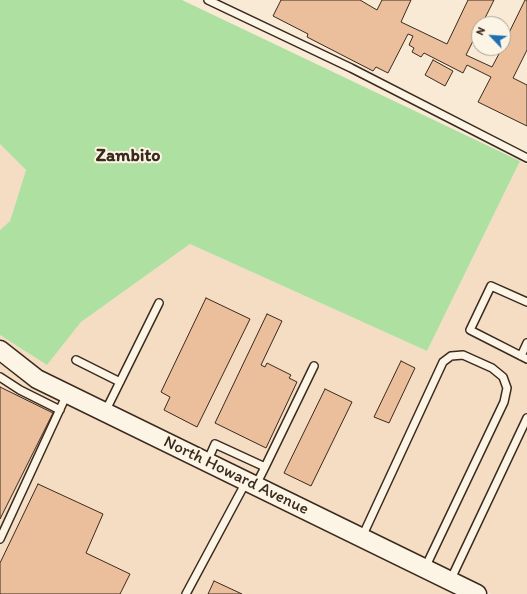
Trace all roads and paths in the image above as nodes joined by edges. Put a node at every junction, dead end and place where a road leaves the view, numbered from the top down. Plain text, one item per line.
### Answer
1 (208, 0) edge
2 (527, 158) edge
3 (527, 302) edge
4 (159, 303) dead end
5 (527, 343) edge
6 (0, 350) edge
7 (524, 357) edge
8 (76, 360) dead end
9 (314, 366) dead end
10 (0, 377) edge
11 (120, 382) junction
12 (64, 402) junction
13 (105, 412) junction
14 (527, 418) edge
15 (206, 462) junction
16 (265, 467) junction
17 (251, 484) junction
18 (361, 538) junction
19 (0, 539) edge
20 (425, 569) junction
21 (450, 581) junction
22 (186, 594) edge
23 (477, 594) edge

1 - 2 lane
3 - 7 lane
4 - 11 lane
5 - 7 lane
6 - 12 street, North Howard Avenue
8 - 11 lane
9 - 16 lane
10 - 12 lane
11 - 13 lane
12 - 13 street, North Howard Avenue
12 - 19 lane
13 - 15 street, North Howard Avenue
14 - 21 lane
15 - 16 lane
15 - 17 street, North Howard Avenue
16 - 17 lane
17 - 18 street, North Howard Avenue
17 - 22 lane
18 - 20 street, North Howard Avenue
18 - 20 lane
20 - 21 street, North Howard Avenue
21 - 23 street, North Howard Avenue

